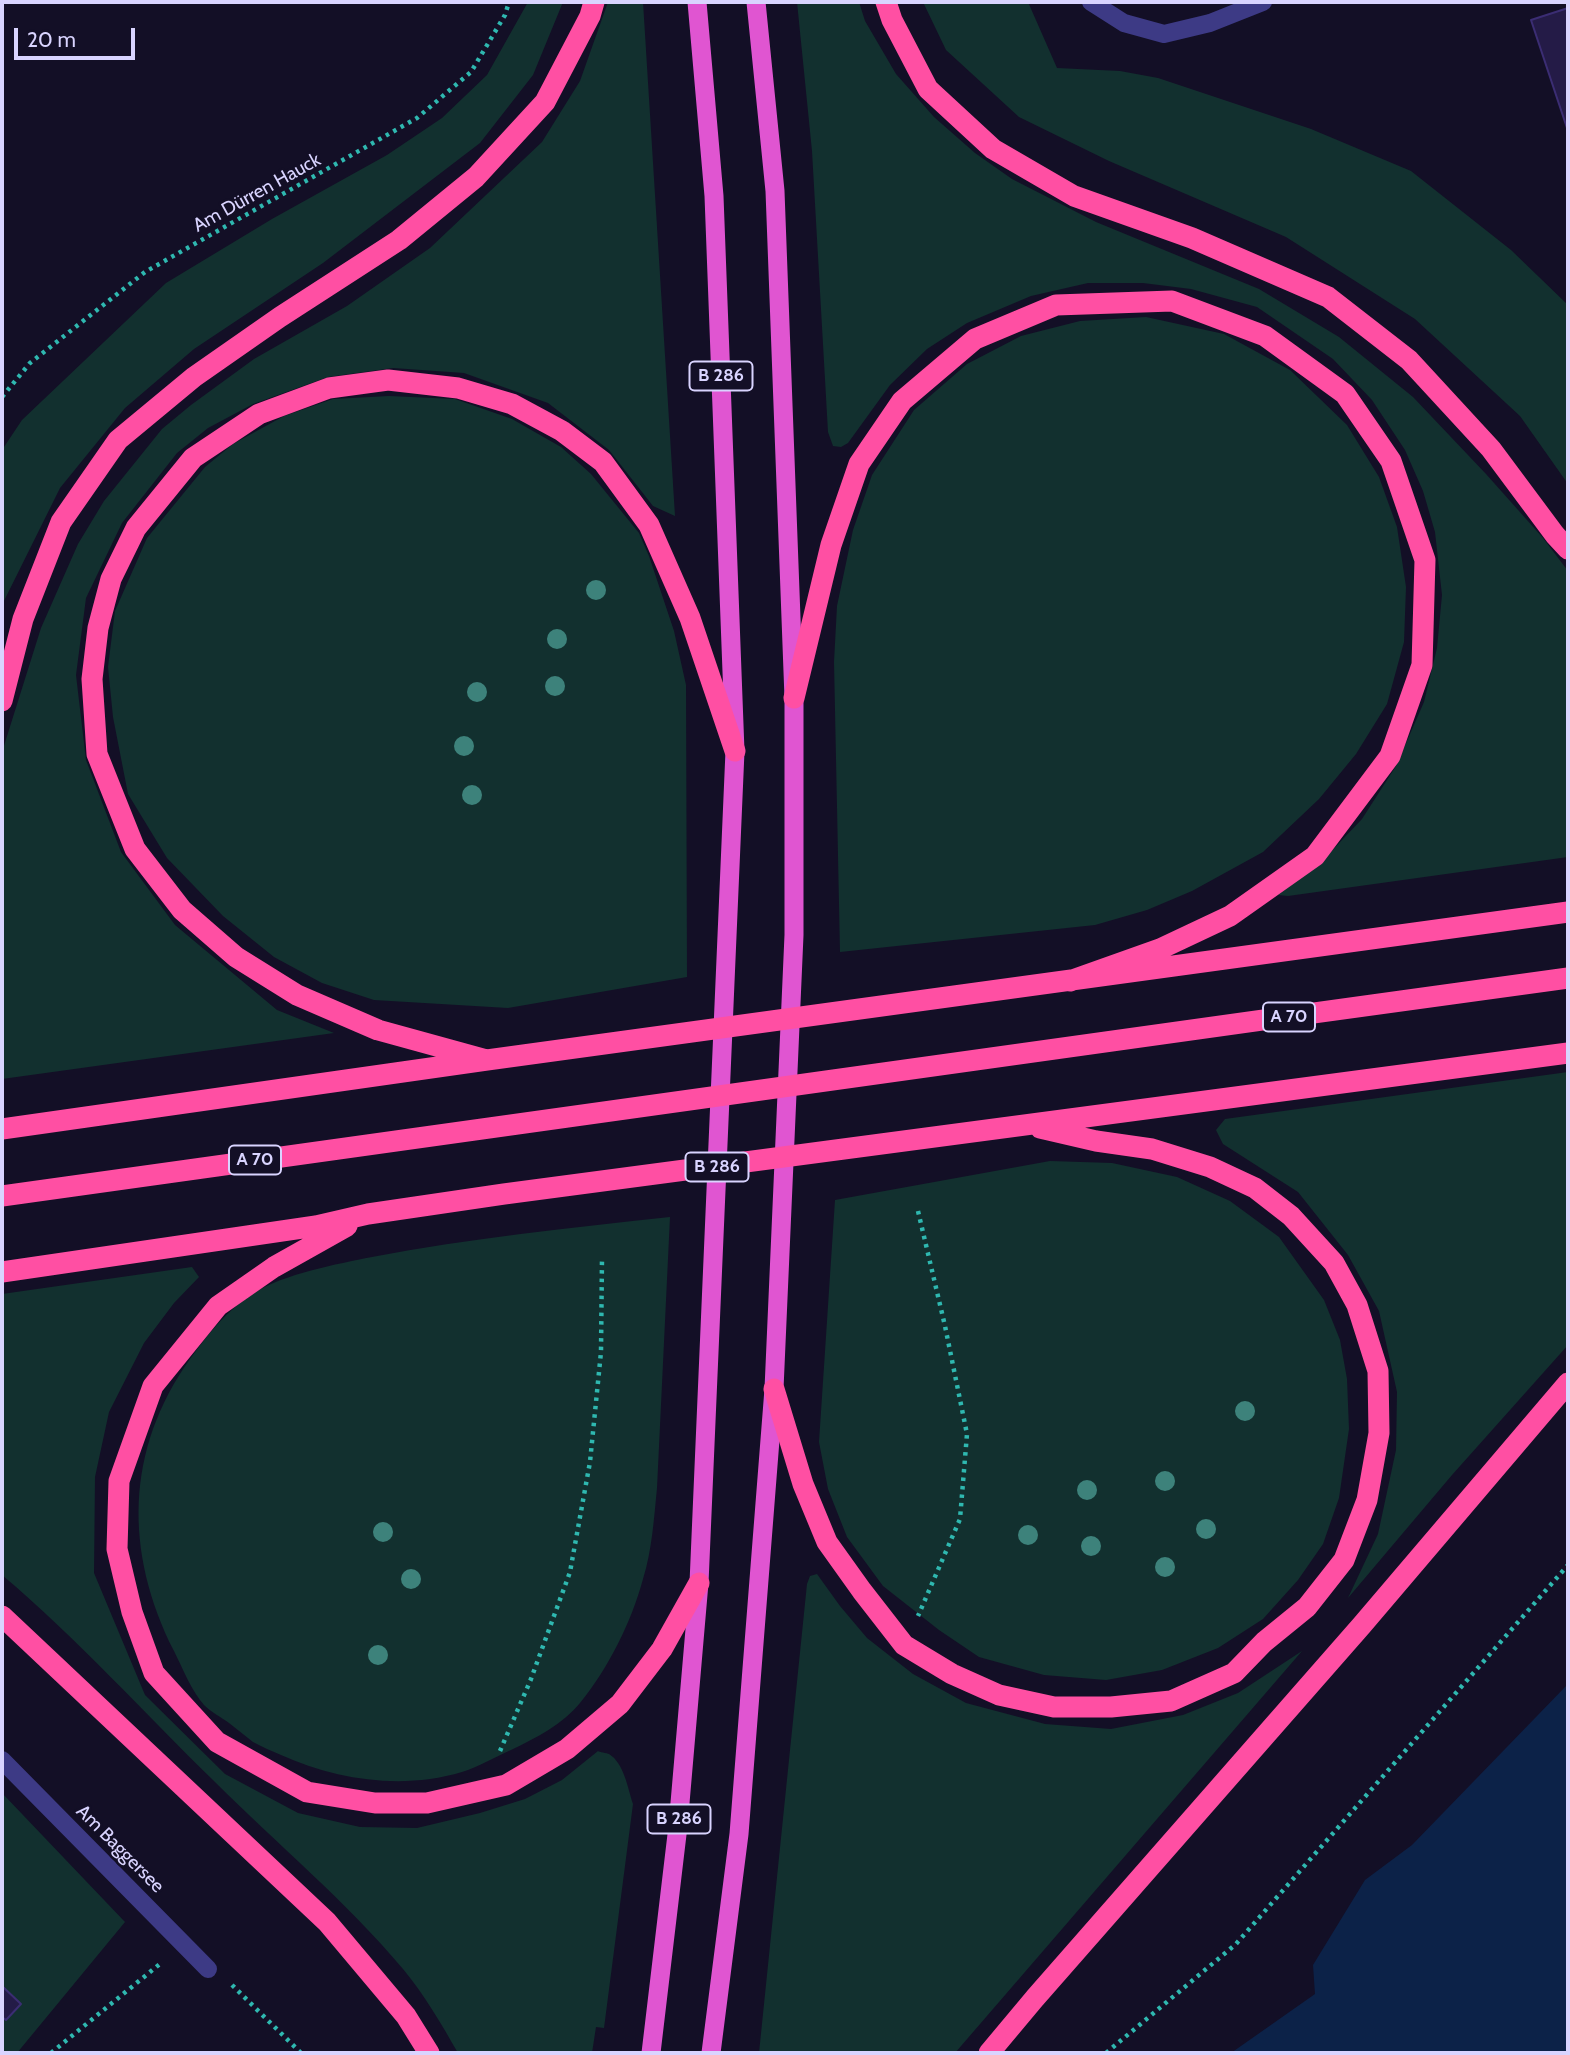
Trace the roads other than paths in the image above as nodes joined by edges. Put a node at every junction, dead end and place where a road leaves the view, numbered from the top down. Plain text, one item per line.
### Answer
1 (594, 2) edge
2 (697, 2) edge
3 (756, 2) edge
4 (886, 2) edge
5 (1091, 2) edge
6 (1263, 2) edge
7 (1568, 549) edge
8 (794, 698) junction
9 (2, 701) edge
10 (734, 751) junction
11 (1568, 912) edge
12 (1568, 978) edge
13 (1070, 981) junction
14 (1568, 1053) edge
15 (487, 1060) junction
16 (1018, 1126) junction
17 (2, 1129) edge
18 (2, 1196) edge
19 (368, 1214) junction
20 (2, 1272) edge
21 (1568, 1383) edge
22 (774, 1389) junction
23 (699, 1583) junction
24 (2, 1616) edge
25 (2, 1760) edge
26 (208, 1969) road end
27 (429, 2053) edge
28 (651, 2053) edge
29 (711, 2053) edge
30 (989, 2053) edge

1 - 9 highway
2 - 10 highway, B 286
3 - 8 highway, B 286
4 - 7 highway
5 - 6 lane
8 - 13 highway
8 - 22 highway, B 286
10 - 15 highway
10 - 23 highway, B 286
11 - 13 highway
12 - 18 highway, A 70
13 - 15 highway
14 - 16 highway
15 - 17 highway
16 - 19 highway
16 - 22 highway
19 - 20 highway
19 - 23 highway
21 - 30 highway
22 - 29 highway, B 286
23 - 28 highway, B 286
24 - 27 highway
25 - 26 lane, Am Baggersee

